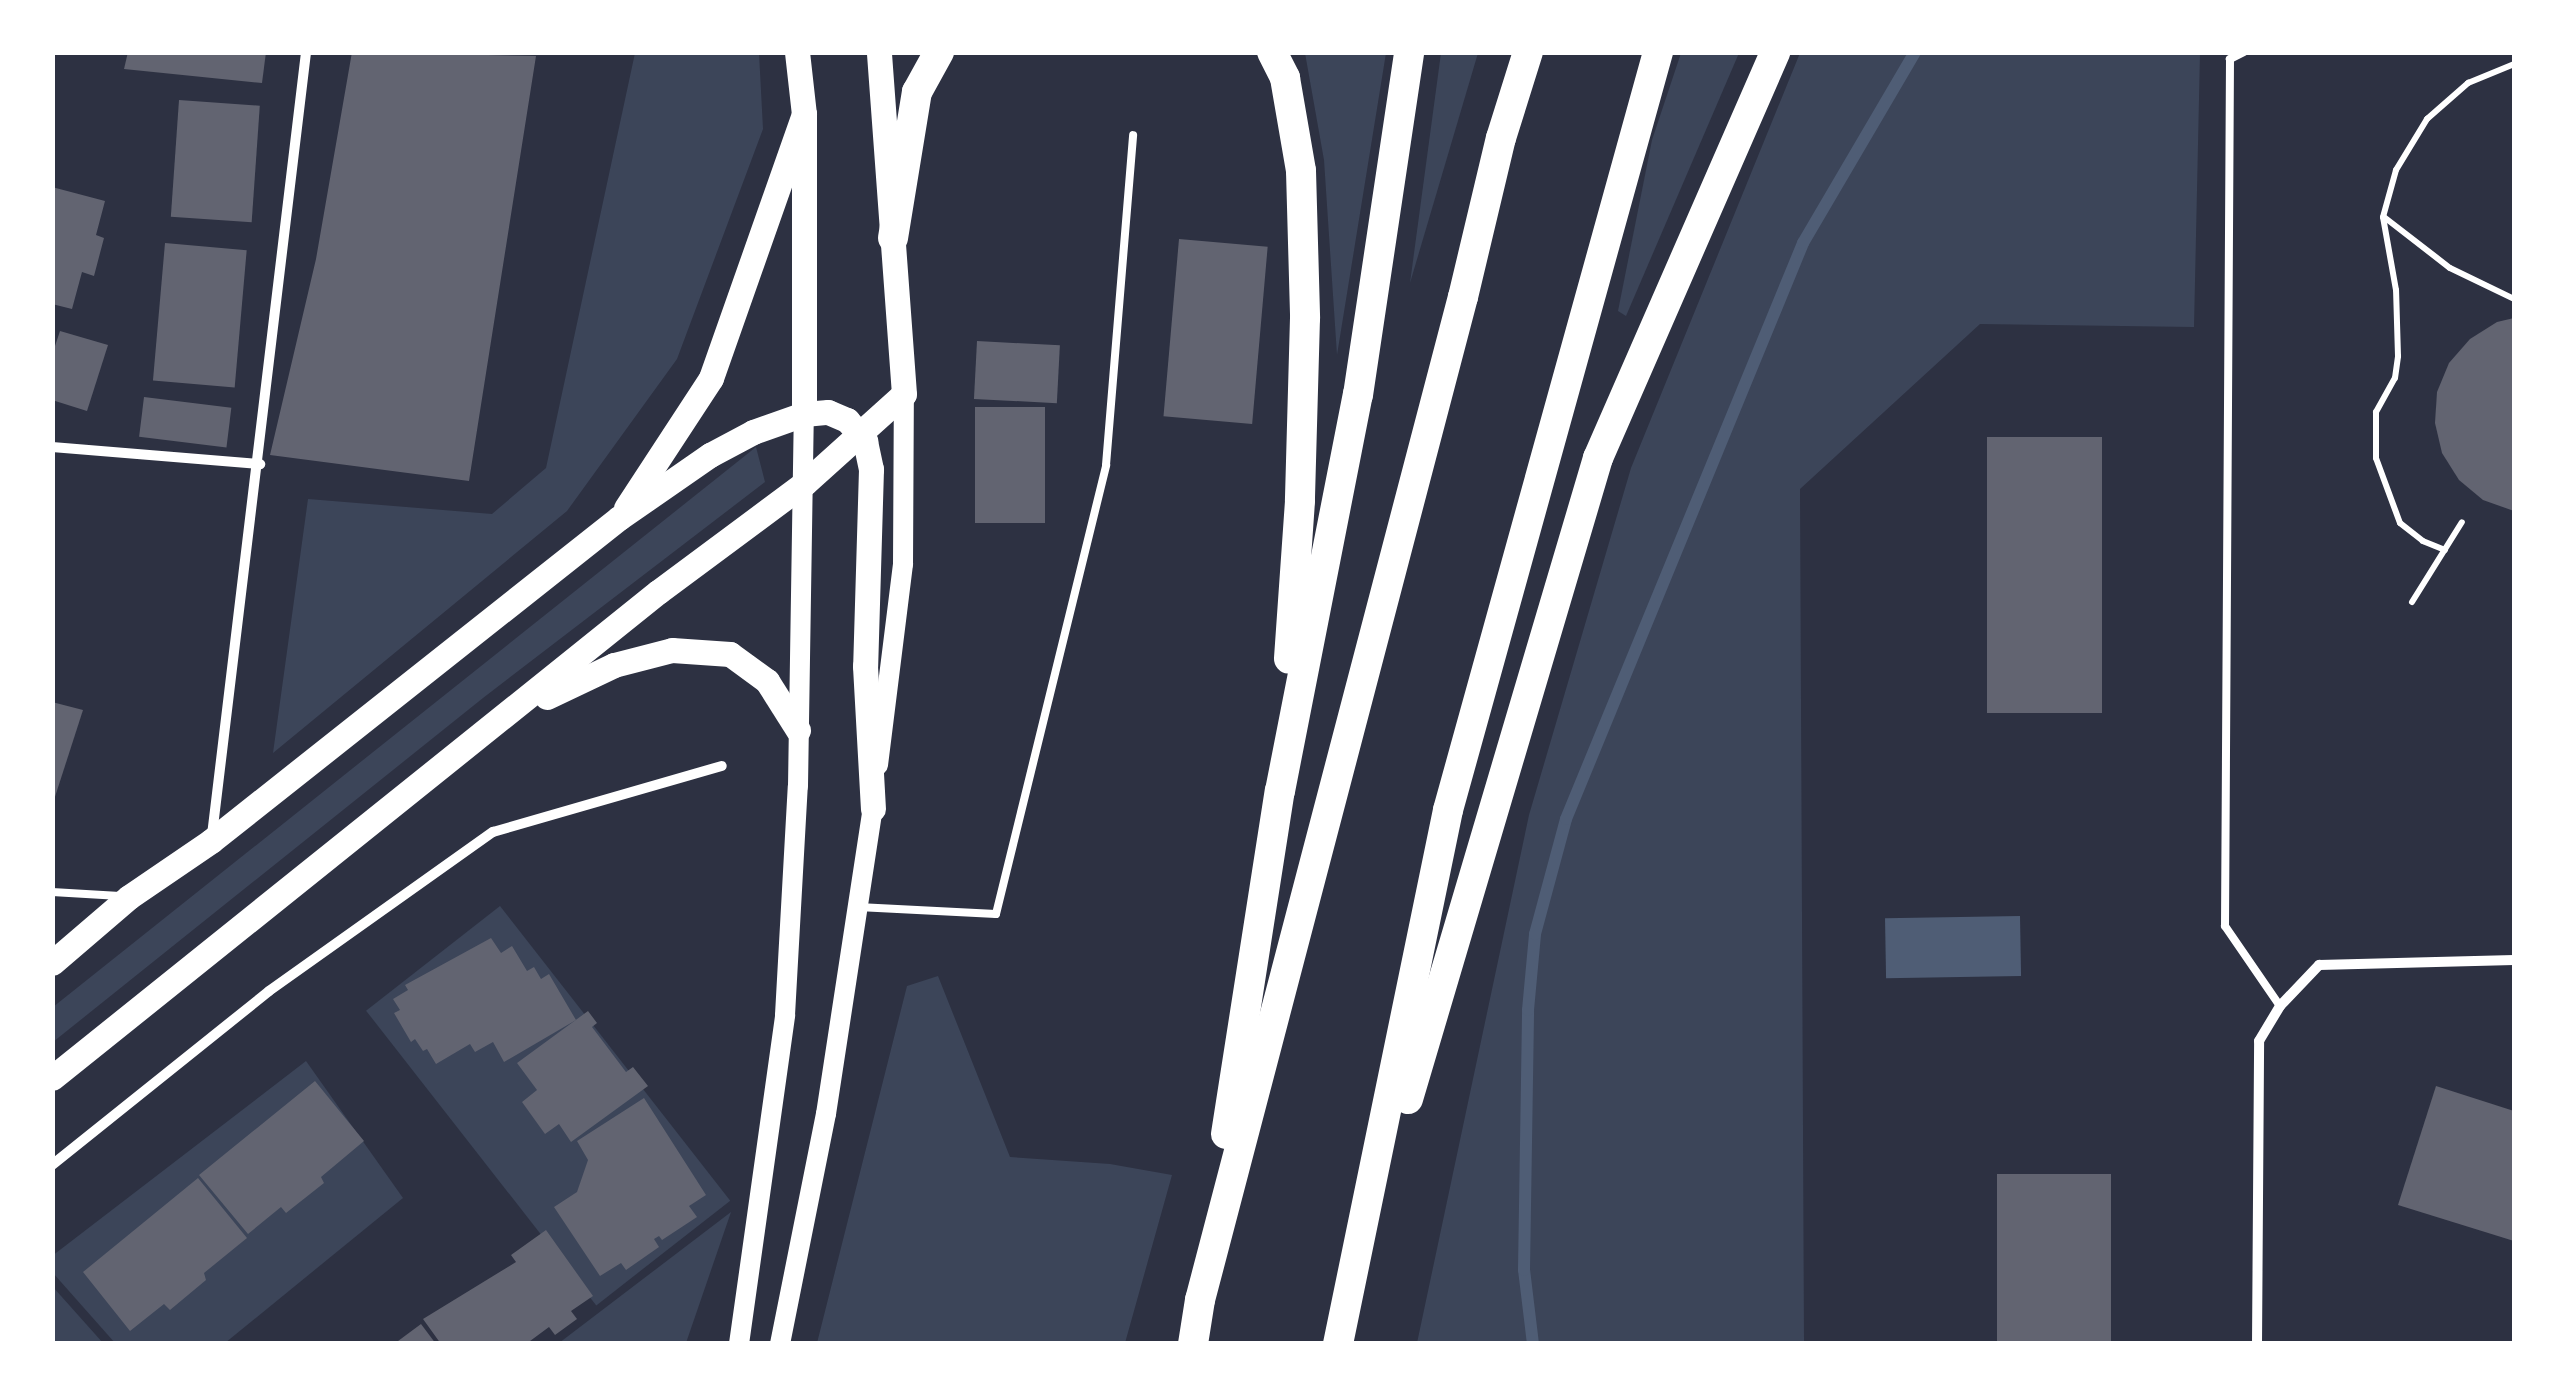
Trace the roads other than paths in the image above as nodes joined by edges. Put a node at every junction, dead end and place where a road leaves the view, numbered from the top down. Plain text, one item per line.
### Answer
1 (306, 52) edge
2 (796, 52) edge
3 (878, 52) edge
4 (939, 52) edge
5 (1272, 52) edge
6 (1409, 52) edge
7 (1528, 52) edge
8 (1658, 52) edge
9 (1775, 52) edge
10 (2244, 52) edge
11 (804, 114) junction
12 (1133, 134) dead end
13 (893, 238) junction
14 (904, 394) junction
15 (804, 414) junction
16 (860, 435) junction
17 (52, 447) edge
18 (260, 464) junction
19 (804, 483) junction
20 (619, 518) junction
21 (510, 714) junction
22 (798, 730) junction
23 (722, 766) dead end
24 (1280, 792) junction
25 (873, 809) junction
26 (211, 841) junction
27 (52, 892) edge
28 (129, 897) junction
29 (858, 907) junction
30 (2514, 960) edge
31 (52, 963) edge
32 (2280, 1006) junction
33 (52, 1078) edge
34 (52, 1165) edge
35 (1352, 1288) junction
36 (1200, 1300) junction
37 (739, 1344) edge
38 (780, 1344) edge
39 (1193, 1344) edge
40 (1338, 1344) edge
41 (2256, 1344) edge

1 - 18 street
2 - 11 main road
3 - 13 main road
4 - 13 highway
5 - 24 highway
6 - 24 highway
7 - 36 highway
8 - 35 highway
9 - 35 highway
10 - 32 lane
11 - 15 main road
11 - 20 main road
12 - 29 lane
13 - 14 main road
14 - 16 main road
14 - 25 main road
15 - 16 main road
15 - 19 main road
15 - 20 main road
16 - 19 main road
16 - 25 main road
17 - 18 street
18 - 26 street
19 - 21 main road
19 - 22 main road
20 - 26 main road
21 - 22 main road
21 - 33 main road
22 - 37 main road
23 - 34 street
24 - 36 highway
25 - 29 main road
26 - 28 main road
27 - 28 lane
28 - 31 main road
29 - 38 main road
30 - 32 street
32 - 41 street
35 - 40 highway
36 - 39 highway

